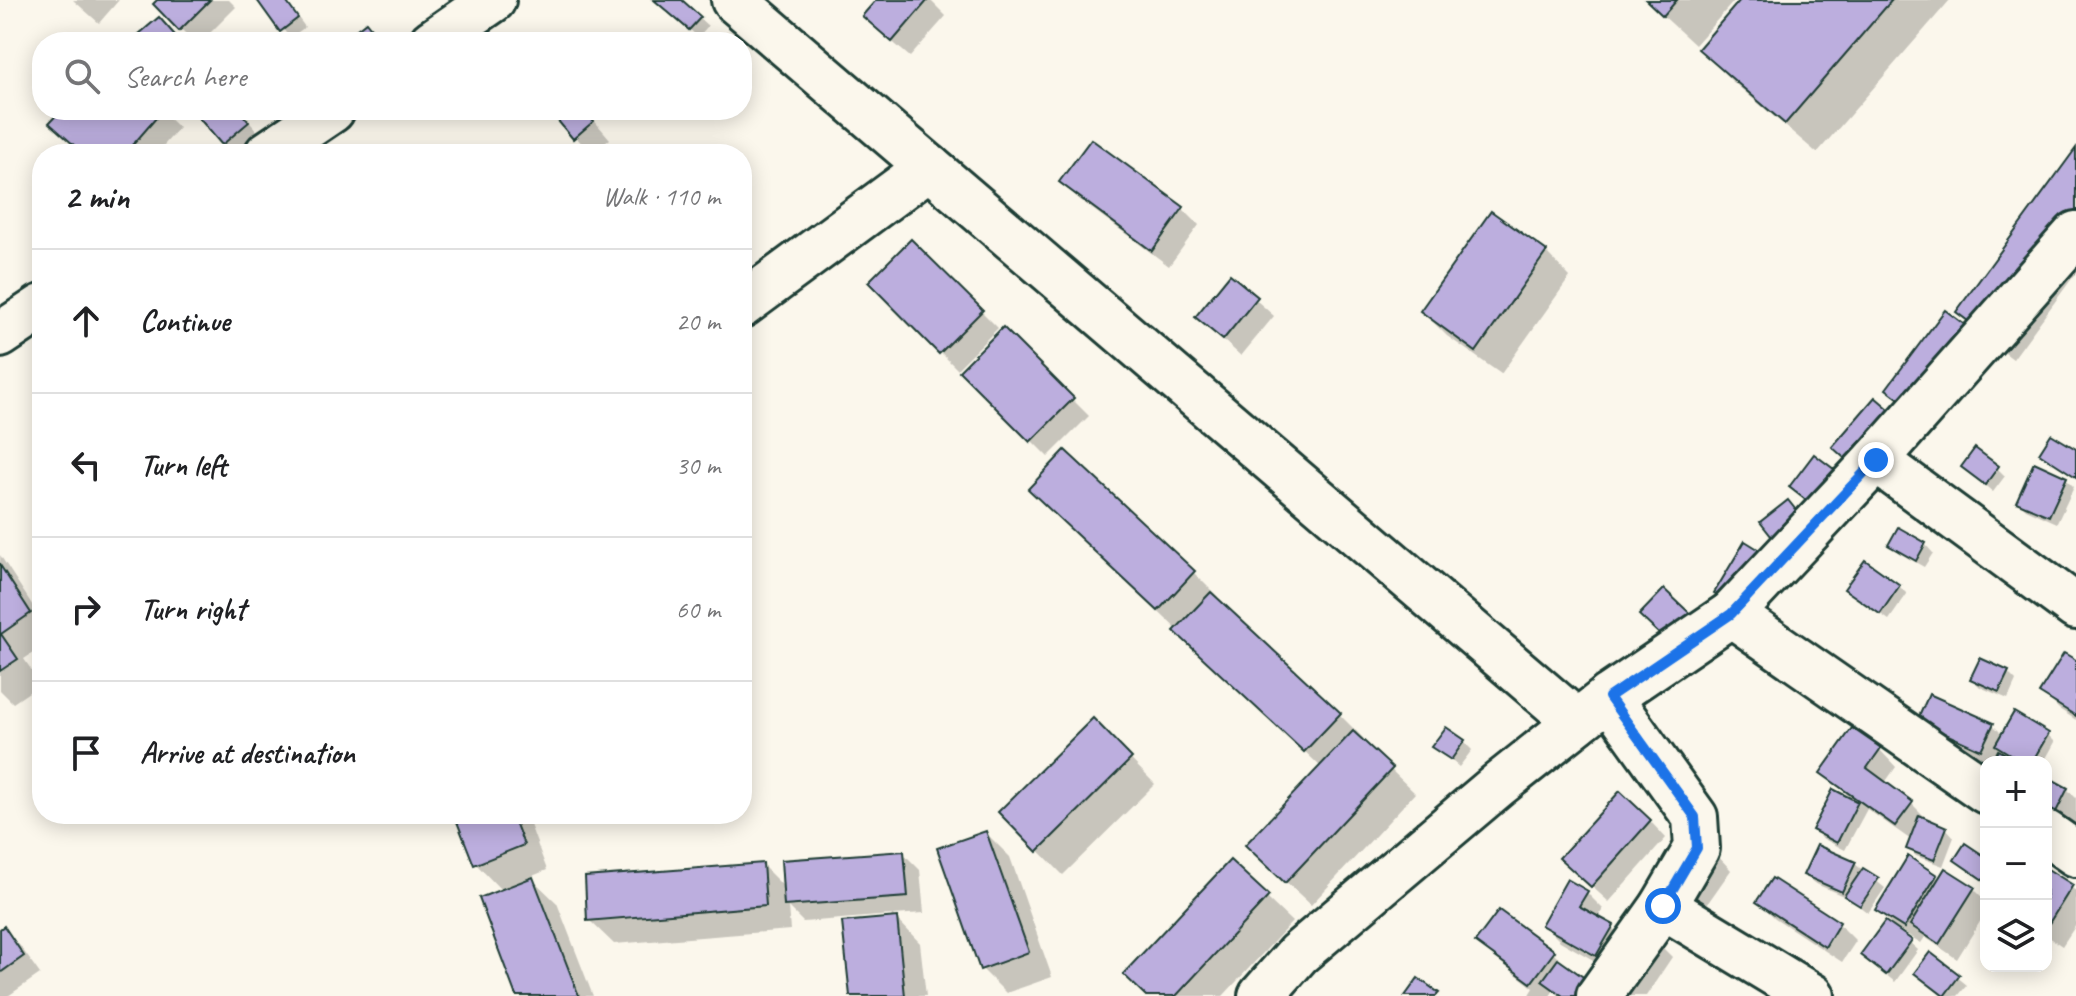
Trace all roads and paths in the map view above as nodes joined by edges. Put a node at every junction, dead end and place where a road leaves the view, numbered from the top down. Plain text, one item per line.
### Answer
1 (493, 0) edge
2 (734, 0) edge
3 (447, 32) edge
4 (317, 120) edge
5 (282, 144) edge
6 (929, 167) junction
7 (2076, 234) edge
8 (752, 298) edge
9 (32, 314) edge
10 (0, 335) edge
11 (1876, 460) junction
12 (2076, 607) edge
13 (1731, 614) junction
14 (1593, 709) junction
15 (1980, 787) edge
16 (2052, 837) edge
17 (2076, 854) edge
18 (1663, 906) junction
19 (1261, 996) edge
20 (1599, 996) edge
21 (1812, 996) edge

1 - 3 street
2 - 6 street
4 - 5 street
6 - 8 street
6 - 14 street
7 - 11 street
9 - 10 street
11 - 12 street
11 - 13 street
13 - 14 street
13 - 15 street
14 - 18 street
14 - 19 street
16 - 17 street
18 - 20 street
18 - 21 street

